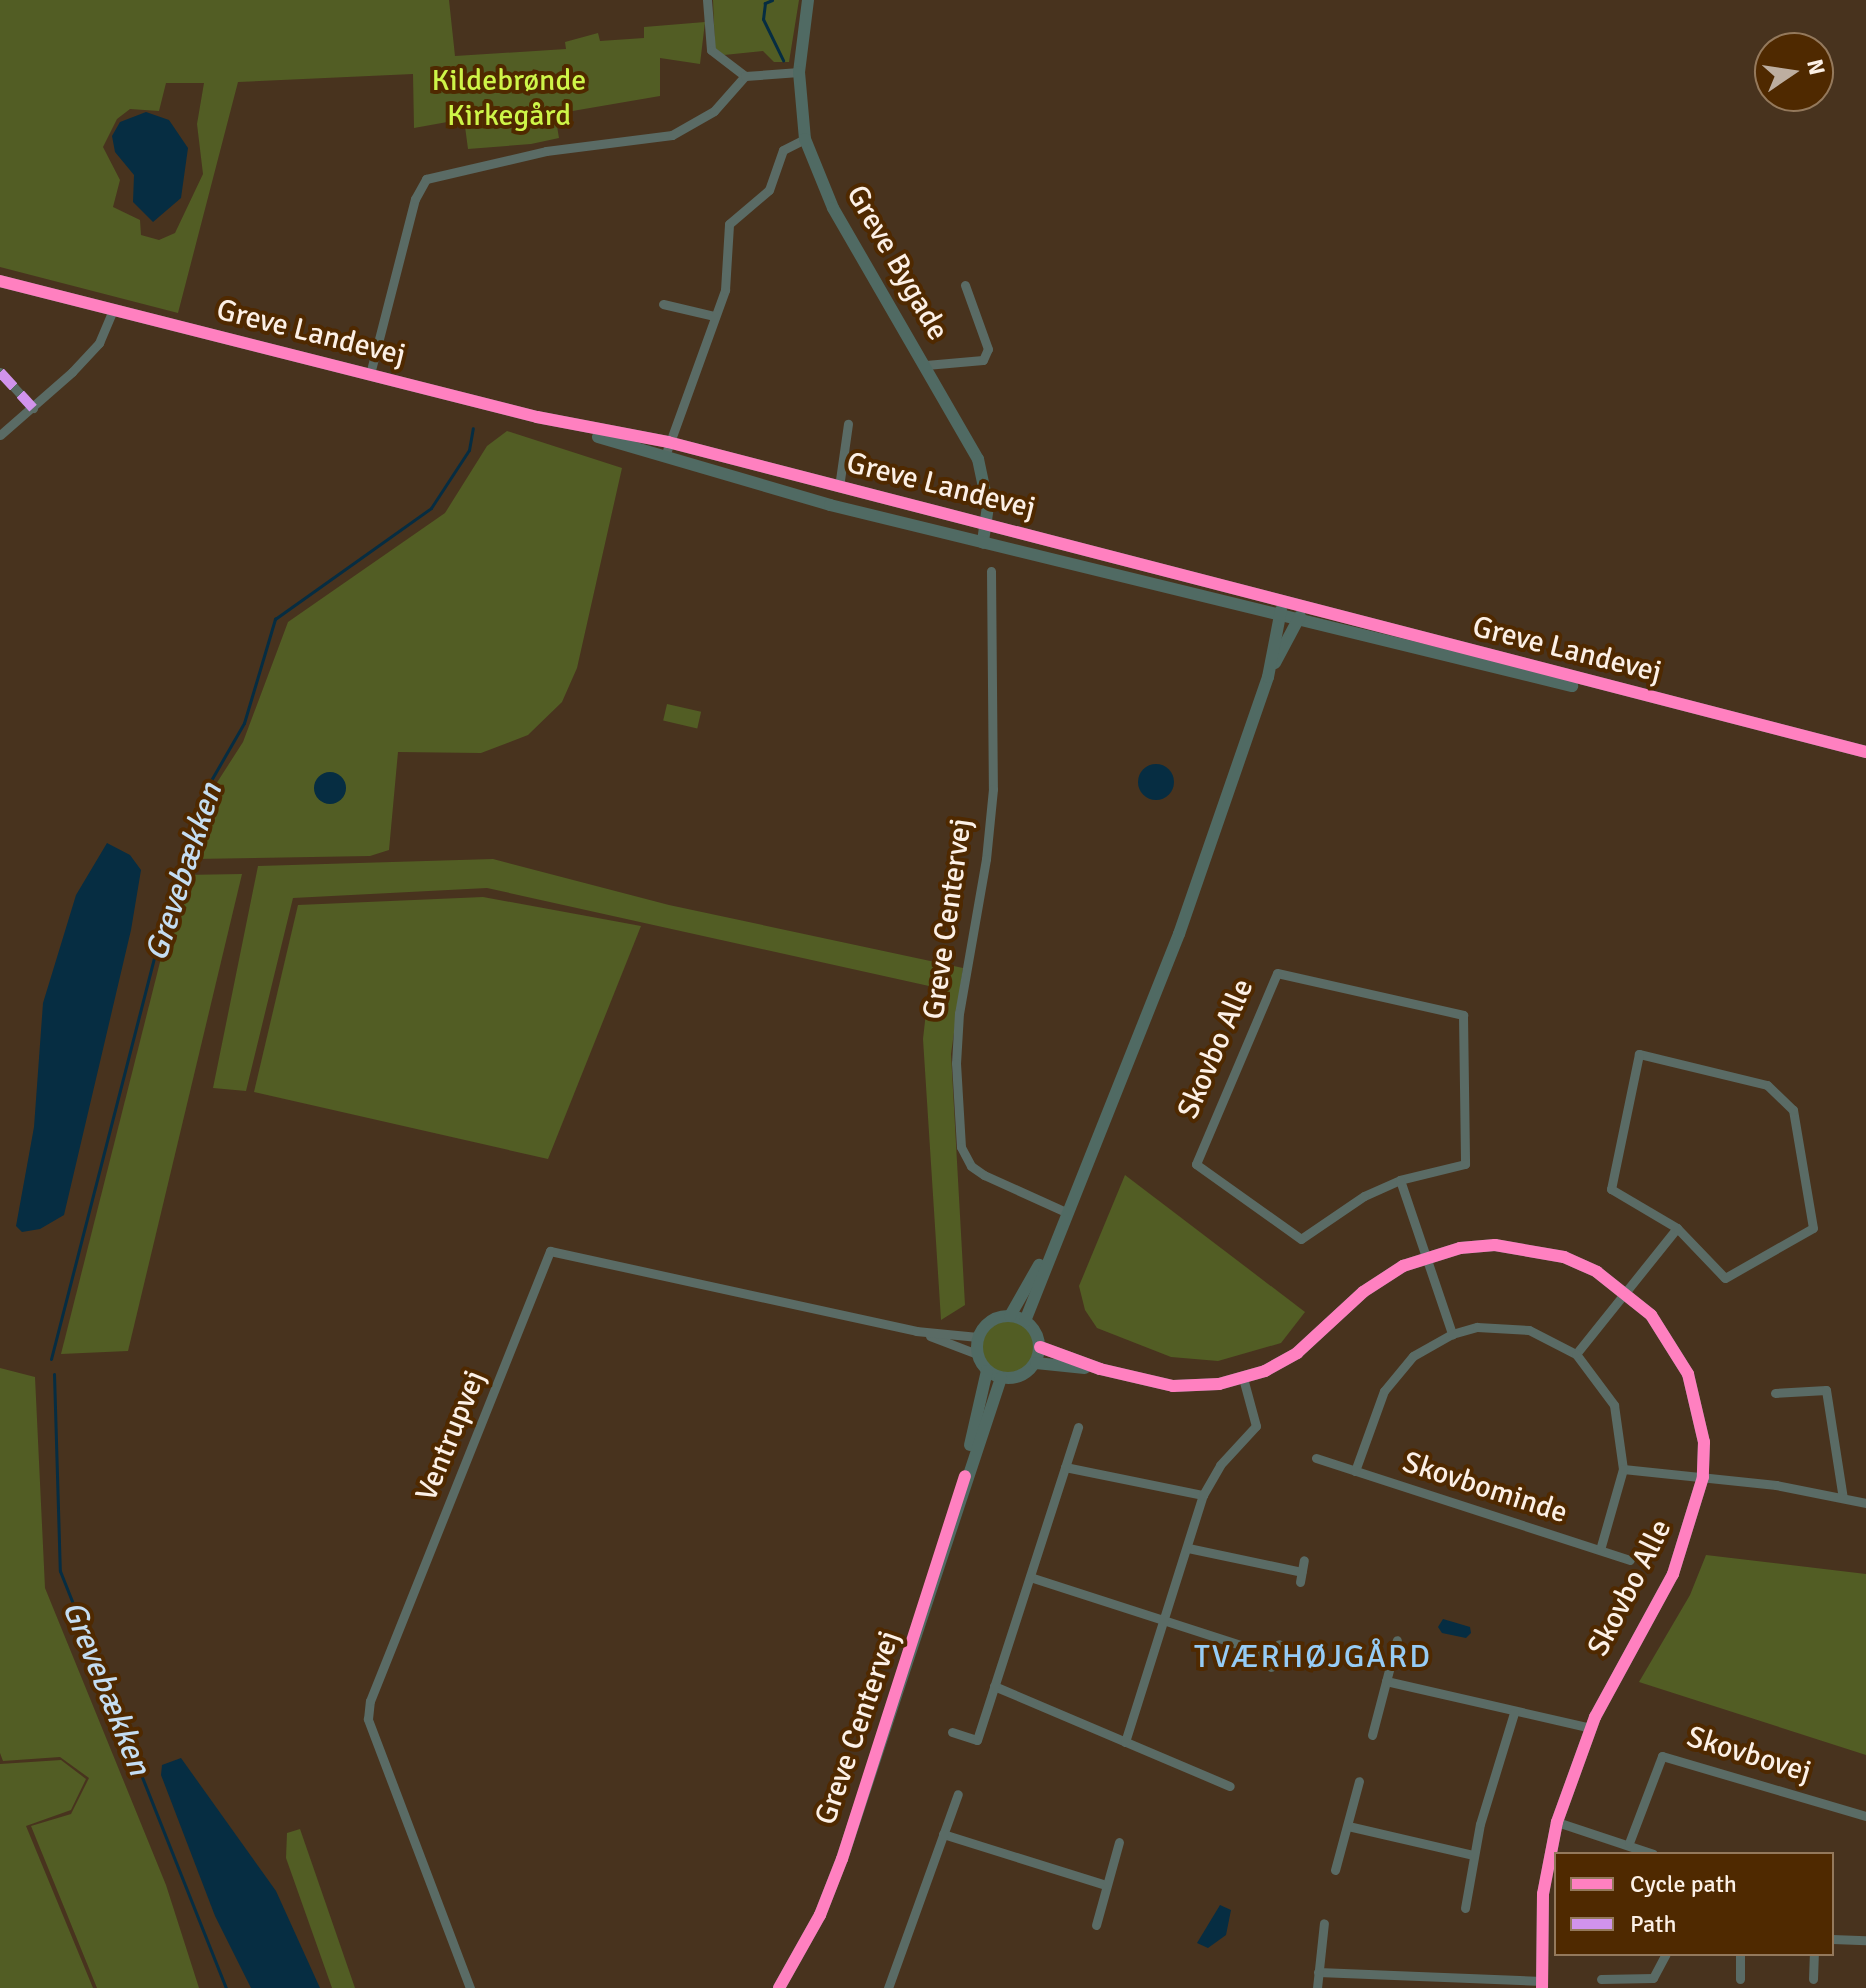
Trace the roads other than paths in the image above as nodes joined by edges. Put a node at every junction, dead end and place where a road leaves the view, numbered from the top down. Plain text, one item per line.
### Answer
1 (707, 0) edge
2 (808, 0) edge
3 (799, 72) junction
4 (745, 76) junction
5 (805, 139) junction
6 (0, 281) edge
7 (965, 285) dead end
8 (663, 304) dead end
9 (113, 310) junction
10 (714, 316) junction
11 (926, 365) junction
12 (0, 372) edge
13 (370, 374) junction
14 (33, 408) junction
15 (848, 424) dead end
16 (0, 435) edge
17 (666, 449) junction
18 (839, 487) junction
19 (985, 523) junction
20 (983, 543) junction
21 (991, 571) dead end
22 (1281, 610) junction
23 (1300, 615) junction
24 (1268, 677) junction
25 (1866, 752) edge
26 (1400, 1180) junction
27 (1066, 1212) junction
28 (1677, 1228) junction
29 (1057, 1235) junction
30 (1426, 1257) junction
31 (1626, 1291) junction
32 (1010, 1316) junction
33 (1025, 1321) junction
34 (916, 1331) junction
35 (1452, 1334) junction
36 (978, 1337) junction
37 (1040, 1347) junction
38 (977, 1354) junction
39 (1576, 1354) junction
40 (1036, 1363) junction
41 (1100, 1369) junction
42 (987, 1371) junction
43 (1001, 1378) junction
44 (1243, 1378) junction
45 (1775, 1393) dead end
46 (1078, 1427) dead end
47 (1316, 1458) dead end
48 (1065, 1467) junction
49 (1623, 1469) junction
50 (1355, 1471) junction
51 (965, 1476) junction
52 (1703, 1477) junction
53 (1203, 1495) junction
54 (1843, 1498) junction
55 (1866, 1503) edge
56 (1188, 1548) junction
57 (1600, 1550) junction
58 (1304, 1560) dead end
59 (1630, 1560) dead end
60 (1030, 1577) junction
61 (1164, 1620) junction
62 (1397, 1640) dead end
63 (1279, 1644) dead end
64 (1275, 1656) junction
65 (1271, 1667) dead end
66 (1386, 1681) junction
67 (994, 1686) junction
68 (1514, 1713) junction
69 (1591, 1728) junction
70 (952, 1732) dead end
71 (1372, 1735) dead end
72 (1125, 1742) junction
73 (1359, 1781) dead end
74 (1230, 1786) dead end
75 (958, 1794) dead end
76 (1866, 1816) edge
77 (1557, 1822) junction
78 (1348, 1826) junction
79 (943, 1834) junction
80 (1119, 1842) dead end
81 (1629, 1843) junction
82 (1649, 1852) edge
83 (1474, 1855) junction
84 (1335, 1870) dead end
85 (1106, 1885) junction
86 (1465, 1908) dead end
87 (1324, 1923) dead end
88 (1096, 1925) dead end
89 (1834, 1939) edge
90 (1866, 1940) edge
91 (1665, 1956) edge
92 (1740, 1956) edge
93 (1814, 1956) edge
94 (1318, 1972) junction
95 (1601, 1979) dead end
96 (1740, 1979) dead end
97 (1813, 1979) dead end
98 (1468, 1985) edge
99 (1542, 1985) edge
100 (470, 1988) edge
101 (779, 1988) edge
102 (888, 1988) edge
103 (1317, 1988) edge

1 - 4 street
2 - 3 street, Greve Bygade
3 - 4 street
3 - 5 street, Greve Bygade
4 - 13 street
5 - 10 street
5 - 11 street, Greve Bygade
6 - 9 street, Greve Landevej
7 - 11 street
8 - 10 street
9 - 13 street, Greve Landevej
9 - 14 street
10 - 17 street
11 - 19 street, Greve Bygade
12 - 14 street
13 - 17 street, Greve Landevej
14 - 16 street
15 - 18 street, Greve Landevej
17 - 18 street, Greve Landevej
17 - 20 street, Greve Landevej
18 - 19 street, Greve Landevej
19 - 20 street, Greve Bygade
19 - 22 street, Greve Landevej
20 - 22 street, Greve Landevej
21 - 27 street, Greve Centervej
22 - 23 street, Greve Landevej
22 - 24 street
23 - 24 street
23 - 25 street, Greve Landevej
24 - 27 street
26 - 26 street, Skovbo Alle
26 - 30 street
27 - 29 street
28 - 28 street
28 - 31 street
29 - 32 street
29 - 33 street
30 - 31 street, Skovbo Alle
30 - 35 street
30 - 44 street, Skovbo Alle
31 - 39 street
31 - 52 street, Skovbo Alle
32 - 33 street
32 - 36 street
33 - 37 street
34 - 36 street, Ventrupvej
34 - 38 street, Ventrupvej
34 - 100 street, Ventrupvej
35 - 39 street, Skovbominde
35 - 50 street, Skovbominde
36 - 38 street
37 - 40 street
37 - 41 street, Skovbo Alle
38 - 42 street
39 - 49 street, Skovbominde
40 - 41 street, Skovbo Alle
40 - 43 street
41 - 44 street, Skovbo Alle
42 - 43 street
42 - 51 street, Greve Centervej
43 - 51 street, Greve Centervej
44 - 53 street
45 - 54 street
46 - 48 street
47 - 50 street, Skovbominde
48 - 53 street
48 - 60 street
49 - 52 street
49 - 57 street, Skovbominde
50 - 57 street, Skovbominde
51 - 101 street, Greve Centervej
52 - 54 street
52 - 69 street, Skovbo Alle
53 - 56 street
54 - 55 street
56 - 58 street
56 - 61 street
57 - 59 street, Skovbominde
60 - 61 street
60 - 67 street
61 - 64 street
61 - 72 street
62 - 66 street
63 - 64 street
64 - 65 street
66 - 68 street
66 - 71 street
67 - 70 street
67 - 72 street
68 - 69 street
68 - 83 street
69 - 77 street, Skovbo Alle
72 - 74 street
73 - 78 street
75 - 79 street
76 - 81 street, Skovbovej
77 - 81 street
77 - 99 street, Skovbo Alle
78 - 83 street
78 - 84 street
79 - 85 street
79 - 102 street
80 - 85 street
81 - 82 street
83 - 86 street
85 - 88 street
87 - 94 street
89 - 90 street
91 - 95 street
92 - 96 street
93 - 97 street
94 - 98 street
94 - 103 street
98 - 99 street

